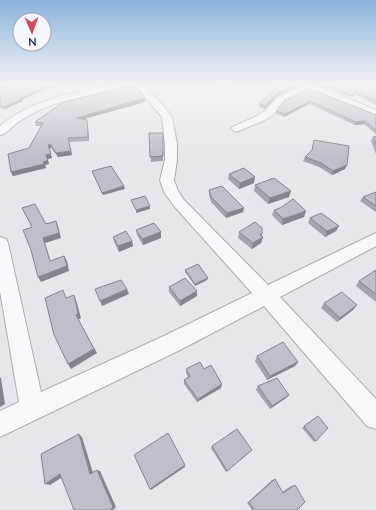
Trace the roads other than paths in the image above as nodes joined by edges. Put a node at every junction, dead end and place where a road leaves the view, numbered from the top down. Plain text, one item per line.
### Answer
1 (42, 108) edge
2 (159, 108) edge
3 (273, 108) edge
4 (361, 108) edge
5 (376, 114) edge
6 (0, 117) edge
7 (13, 120) junction
8 (236, 129) dead end
9 (0, 132) edge
10 (376, 239) edge
11 (0, 243) edge
12 (266, 295) junction
13 (32, 408) junction
14 (376, 417) edge
15 (0, 424) edge

1 - 7 street
2 - 12 street
3 - 8 street
4 - 5 street
6 - 7 street
7 - 9 street
10 - 12 street
11 - 13 street
12 - 13 street
12 - 14 street
13 - 15 street

